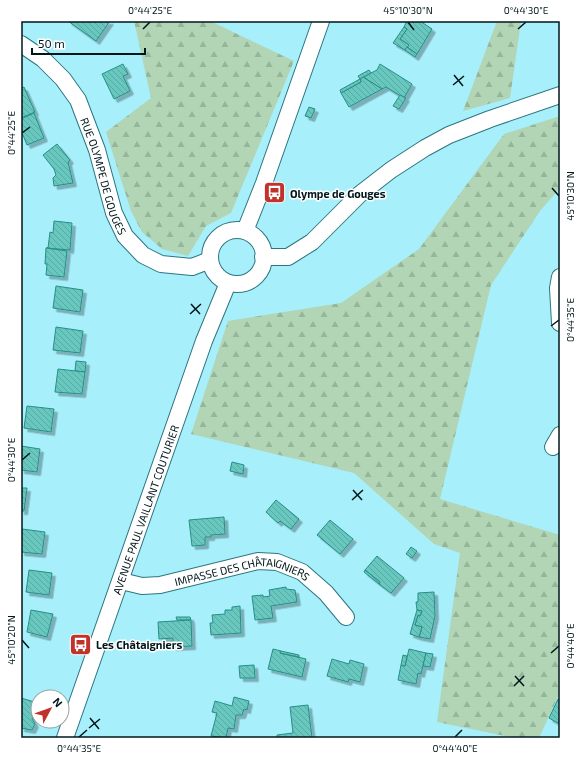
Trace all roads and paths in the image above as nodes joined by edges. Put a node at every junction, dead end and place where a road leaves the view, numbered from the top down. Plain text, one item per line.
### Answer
1 (321, 21) edge
2 (21, 44) edge
3 (560, 95) edge
4 (245, 231) junction
5 (264, 257) junction
6 (210, 260) junction
7 (560, 277) edge
8 (228, 282) junction
9 (560, 323) edge
10 (121, 580) junction
11 (346, 617) dead end
12 (66, 738) edge

1 - 4 street
2 - 6 street, RUE OLYMPE DE GOUGES
3 - 5 street
4 - 5 street
4 - 6 street
5 - 8 street
6 - 8 street
7 - 9 street
8 - 10 street, AVENUE PAUL VAILLANT COUTURIER
10 - 11 street, IMPASSE DES CHÂTAIGNIERS
10 - 12 street, AVENUE PAUL VAILLANT COUTURIER

